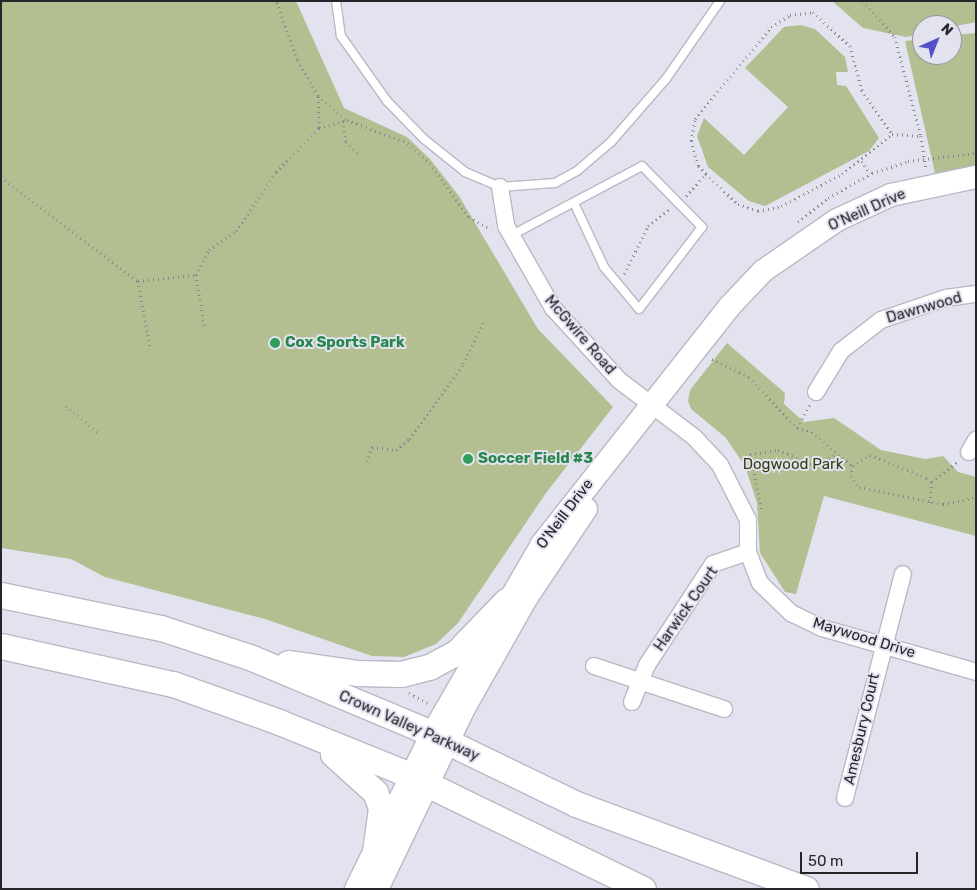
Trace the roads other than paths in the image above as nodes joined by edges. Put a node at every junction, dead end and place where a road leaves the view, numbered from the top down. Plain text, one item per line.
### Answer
1 (336, 1) edge
2 (720, 1) edge
3 (976, 177) edge
4 (976, 186) edge
5 (500, 187) junction
6 (575, 205) junction
7 (510, 236) junction
8 (976, 294) edge
9 (816, 392) road end
10 (655, 407) junction
11 (748, 552) junction
12 (903, 574) dead end
13 (1, 595) edge
14 (506, 601) junction
15 (45, 602) junction
16 (1, 612) edge
17 (882, 645) junction
18 (1, 646) edge
19 (252, 658) junction
20 (594, 666) dead end
21 (976, 672) edge
22 (639, 684) junction
23 (632, 702) dead end
24 (724, 709) dead end
25 (279, 722) junction
26 (440, 738) junction
27 (420, 782) junction
28 (845, 798) dead end
29 (375, 851) junction
30 (356, 889) edge
31 (377, 889) edge
32 (643, 889) edge
33 (806, 889) edge

1 - 5 lane
2 - 5 lane
3 - 10 main road, O'Neill Drive
4 - 10 main road, O'Neill Drive
5 - 7 street, McGwire Road
6 - 6 lane
6 - 7 lane
7 - 10 street, McGwire Road
8 - 9 street, Dawnwood
10 - 11 street, Maywood Drive
10 - 14 main road, O'Neill Drive
10 - 26 main road, O'Neill Drive
11 - 17 street, Maywood Drive
11 - 22 street, Harwick Court
12 - 17 street, Amesbury Court
13 - 15 main road, Crown Valley Parkway
14 - 19 main road
14 - 26 main road, O'Neill Drive
15 - 16 main road
15 - 19 main road, Crown Valley Parkway
17 - 21 street, Maywood Drive
17 - 28 street, Amesbury Court
18 - 25 main road
19 - 26 main road, Crown Valley Parkway
20 - 22 street
22 - 23 street, Harwick Court
22 - 24 street
25 - 27 main road
25 - 29 main road
26 - 27 main road, O'Neill Drive
26 - 33 main road, Crown Valley Parkway
27 - 29 main road, O'Neill Drive
27 - 31 main road, O'Neill Drive
27 - 32 main road
29 - 30 main road, O'Neill Drive

